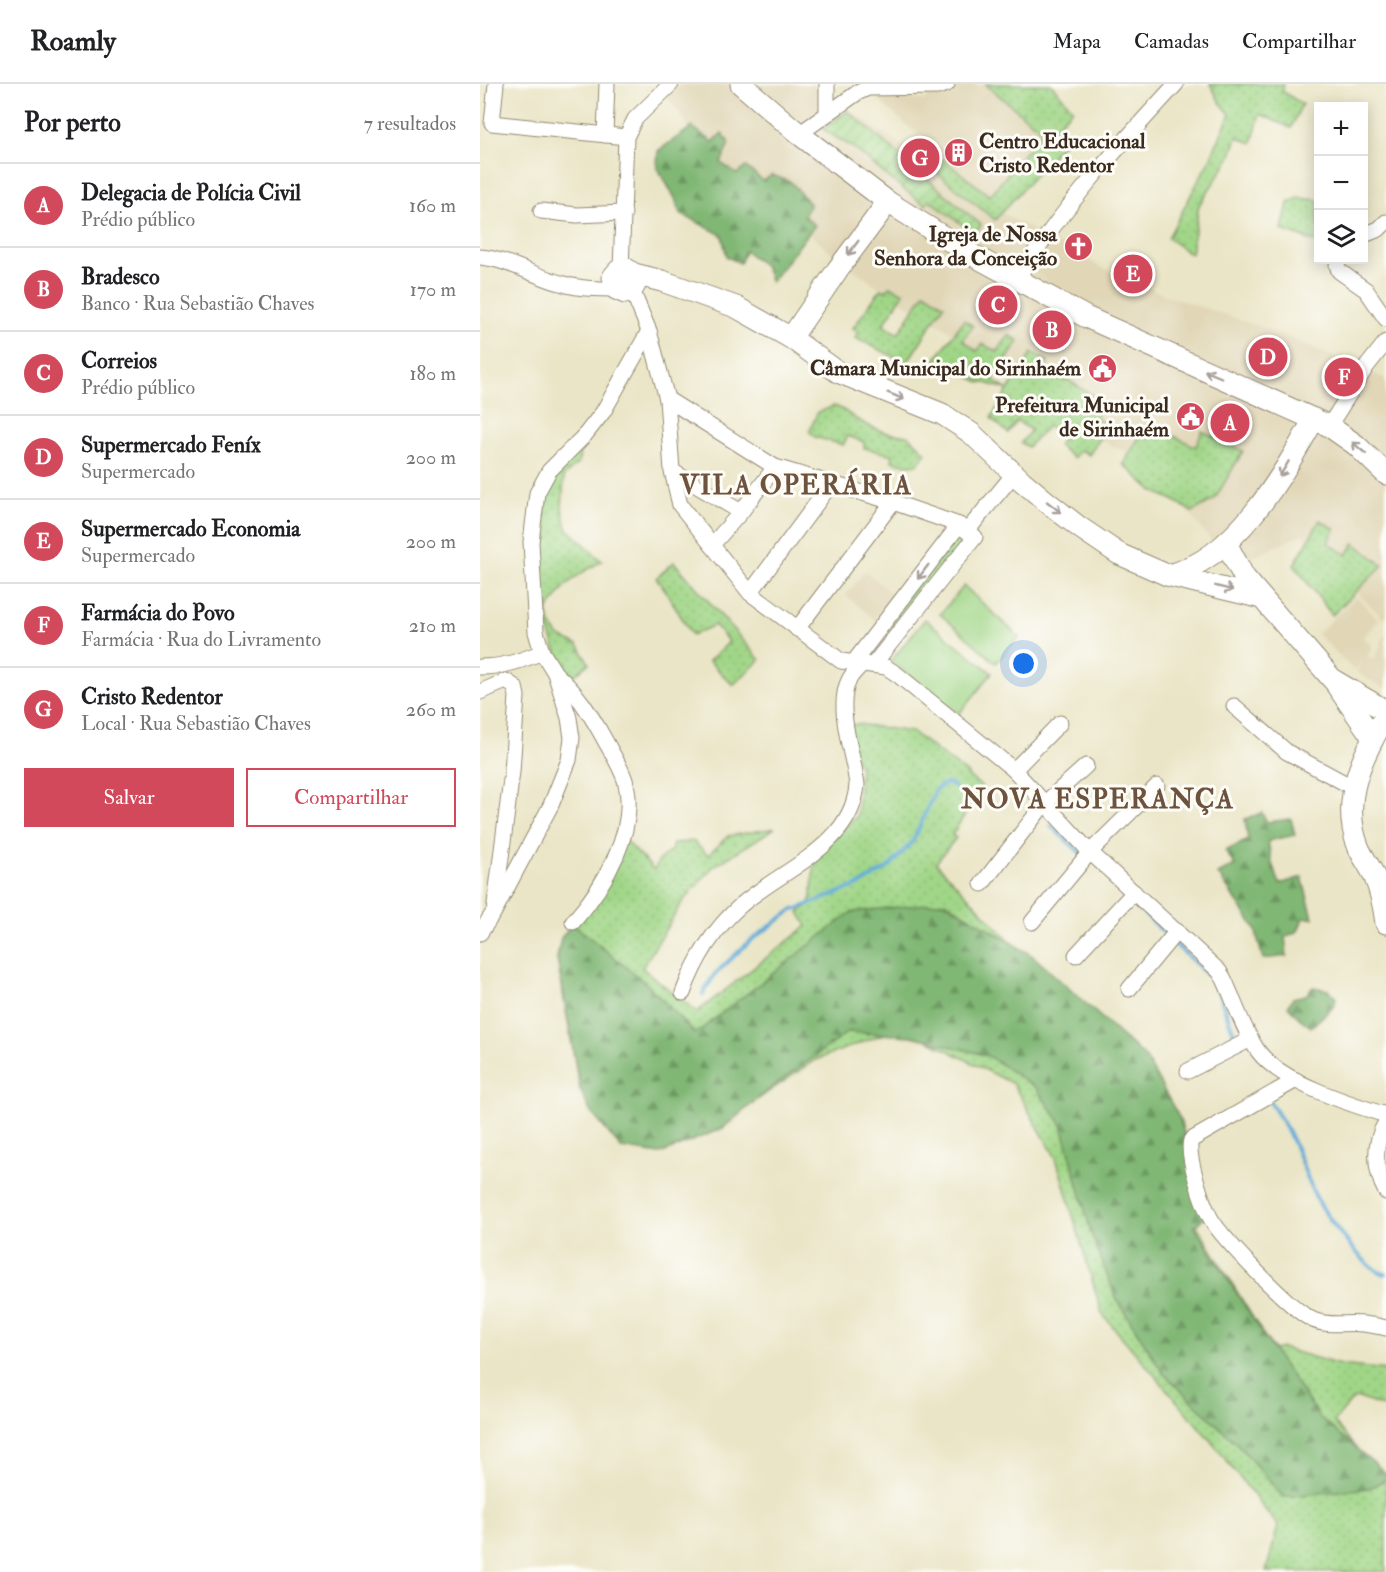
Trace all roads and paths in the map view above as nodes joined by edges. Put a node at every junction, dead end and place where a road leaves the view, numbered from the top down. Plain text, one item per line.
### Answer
1 (496, 84) edge
2 (607, 84) edge
3 (671, 84) edge
4 (741, 84) edge
5 (827, 84) edge
6 (947, 84) edge
7 (1176, 84) edge
8 (827, 114) junction
9 (799, 134) junction
10 (605, 135) junction
11 (626, 137) junction
12 (888, 202) junction
13 (541, 211) dead end
14 (624, 213) junction
15 (1386, 222) edge
16 (1368, 234) edge
17 (480, 258) edge
18 (1337, 264) edge
19 (1017, 279) junction
20 (626, 280) junction
21 (1386, 319) edge
22 (649, 331) junction
23 (791, 338) junction
24 (1386, 342) edge
25 (667, 399) junction
26 (1321, 422) junction
27 (774, 467) junction
28 (672, 471) junction
29 (1014, 474) junction
30 (1386, 474) edge
31 (831, 484) junction
32 (893, 502) junction
33 (741, 512) junction
34 (967, 531) junction
35 (1226, 543) junction
36 (712, 545) junction
37 (1167, 575) junction
38 (750, 593) junction
39 (1262, 598) junction
40 (797, 629) junction
41 (542, 651) junction
42 (862, 665) junction
43 (480, 667) edge
44 (555, 673) junction
45 (1333, 680) junction
46 (480, 692) edge
47 (1234, 706) dead end
48 (1386, 711) edge
49 (1386, 716) edge
50 (1060, 723) dead end
51 (1372, 738) junction
52 (1086, 766) dead end
53 (1014, 770) junction
54 (1157, 786) dead end
55 (1354, 788) junction
56 (1045, 803) junction
57 (1090, 852) junction
58 (982, 884) dead end
59 (1134, 892) junction
60 (494, 912) junction
61 (573, 922) dead end
62 (1032, 922) dead end
63 (1386, 923) edge
64 (1177, 931) junction
65 (480, 933) edge
66 (1076, 956) dead end
67 (1129, 989) dead end
68 (683, 993) dead end
69 (1251, 1039) junction
70 (1188, 1071) dead end
71 (1296, 1080) junction
72 (1386, 1115) edge
73 (1386, 1122) edge
74 (1386, 1192) edge
75 (1386, 1328) edge

1 - 10 street
2 - 10 street
3 - 11 street
4 - 9 main road
5 - 8 street
6 - 8 street
7 - 19 street
8 - 9 street
9 - 12 main road
10 - 11 street
11 - 14 street
12 - 19 main road
12 -> 23 main road
13 - 14 street
14 - 20 street
15 - 16 street
17 - 20 street
18 - 21 street
26 -> 19 main road
20 - 22 street
20 - 23 main road
22 - 25 street
22 - 41 street
23 -> 29 main road
24 - 26 street
25 - 27 street
25 - 28 street
30 -> 26 main road
26 -> 35 main road
27 - 31 street
27 - 33 street
28 - 33 street
28 - 36 street
29 - 34 street
29 -> 37 main road
31 - 32 street
31 - 38 street
32 - 34 street
32 - 40 street
33 - 36 street
34 - 42 street
35 - 37 main road
35 - 39 main road
36 - 38 street
37 -> 39 main road
38 - 40 street
39 - 45 main road
40 - 42 street
41 - 43 street
41 - 44 street
42 - 53 street
42 - 68 street
44 - 60 street
44 - 61 street
45 - 48 main road
45 - 51 main road
46 - 60 street
47 - 55 street
49 - 51 main road
50 - 53 street
51 - 55 main road
52 - 56 street
53 - 56 street
54 - 57 street
55 - 63 main road
56 - 57 street
56 - 58 street
57 - 59 street
57 - 62 street
59 - 64 street
59 - 66 street
60 - 65 street
64 - 67 street
64 - 69 street
69 - 70 street
69 - 71 street
71 - 72 street
71 - 75 street
73 - 74 street

